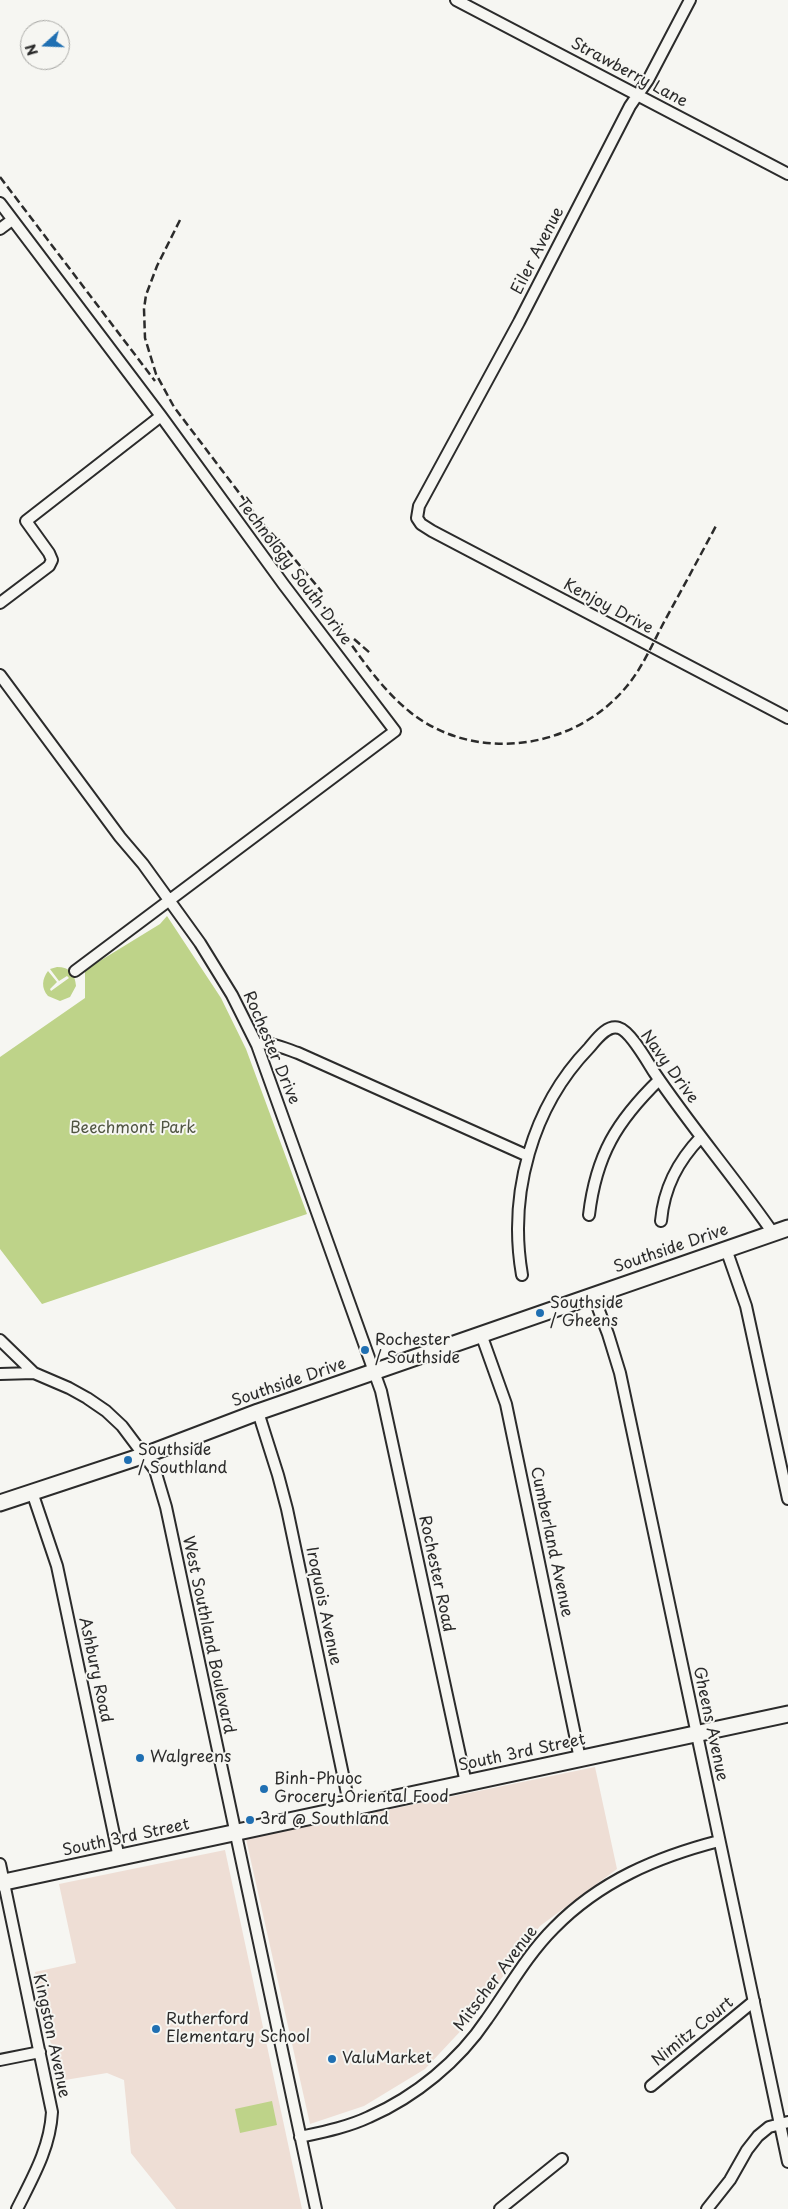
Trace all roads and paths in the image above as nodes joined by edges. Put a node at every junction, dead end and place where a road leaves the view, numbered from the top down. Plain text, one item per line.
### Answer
1 (456, 0) edge
2 (690, 0) edge
3 (638, 95) junction
4 (788, 174) edge
5 (0, 204) edge
6 (12, 220) junction
7 (0, 229) edge
8 (161, 416) junction
9 (417, 518) joint
10 (0, 603) edge
11 (0, 676) edge
12 (788, 718) edge
13 (169, 902) junction
14 (75, 971) dead end
15 (257, 1045) junction
16 (659, 1080) junction
17 (701, 1138) junction
18 (528, 1156) junction
19 (589, 1214) dead end
20 (661, 1221) dead end
21 (788, 1228) edge
22 (773, 1233) junction
23 (726, 1249) junction
24 (522, 1275) dead end
25 (593, 1295) junction
26 (482, 1334) junction
27 (2, 1342) edge
28 (373, 1372) junction
29 (0, 1374) edge
30 (34, 1374) junction
31 (258, 1412) junction
32 (145, 1454) junction
33 (32, 1492) junction
34 (788, 1499) edge
35 (0, 1503) edge
36 (788, 1714) edge
37 (696, 1734) junction
38 (580, 1759) junction
39 (466, 1783) junction
40 (350, 1808) junction
41 (235, 1833) junction
42 (719, 1841) junction
43 (120, 1858) junction
44 (0, 1864) edge
45 (2, 1883) edge
46 (754, 2002) junction
47 (40, 2052) junction
48 (0, 2060) edge
49 (651, 2086) dead end
50 (784, 2123) edge
51 (300, 2137) junction
52 (562, 2159) dead end
53 (788, 2162) edge
54 (17, 2209) edge
55 (316, 2209) edge
56 (500, 2209) edge
57 (706, 2209) edge

1 - 3 street, Strawberry Lane
2 - 3 street, Eiler Avenue
3 - 4 street, Strawberry Lane
3 - 9 street, Eiler Avenue
5 - 6 street, Technology South Drive
6 - 7 street
6 - 8 street, Technology South Drive
8 - 10 street
8 - 13 street, Technology South Drive
9 - 12 street, Kenjoy Drive
11 - 13 street, Rochester Drive
13 - 14 street
13 - 15 street, Rochester Drive
15 - 18 street
15 - 28 street, Rochester Drive
16 - 17 street, Navy Drive
16 - 18 street, Navy Drive
16 - 19 street
17 - 20 street
17 - 22 street, Navy Drive
18 - 24 street, Navy Drive
21 - 22 main road, Southside Drive
22 - 23 main road, Southside Drive
23 - 25 main road, Southside Drive
23 - 34 street
25 - 26 main road, Southside Drive
25 - 37 street, Gheens Avenue
26 - 28 main road, Southside Drive
26 - 38 street, Cumberland Avenue
27 - 30 street, West Southland Boulevard
28 - 31 main road, Southside Drive
28 - 39 street, Rochester Road
29 - 30 street
30 - 32 street, West Southland Boulevard
31 - 32 main road, Southside Drive
31 - 40 street, Iroquois Avenue
32 - 33 main road, Southside Drive
32 - 41 street, West Southland Boulevard
33 - 35 main road, Southside Drive
33 - 43 street, Ashbury Road
36 - 37 main road, South 3rd Street
37 - 38 main road, South 3rd Street
37 - 42 street, Gheens Avenue
38 - 39 main road, South 3rd Street
39 - 40 main road, South 3rd Street
40 - 41 main road, South 3rd Street
41 - 43 main road, South 3rd Street
41 - 51 street, West Southland Boulevard
42 - 46 street, Gheens Avenue
42 - 51 street, Mitscher Avenue
43 - 45 main road, South 3rd Street
44 - 45 street, Kingston Avenue
45 - 47 street, Kingston Avenue
46 - 49 street, Nimitz Court
46 - 50 street, Gheens Avenue
47 - 48 street
47 - 54 street, Kingston Avenue
50 - 53 street, Gheens Avenue
50 - 57 street
51 - 55 street, West Southland Boulevard
52 - 56 street

